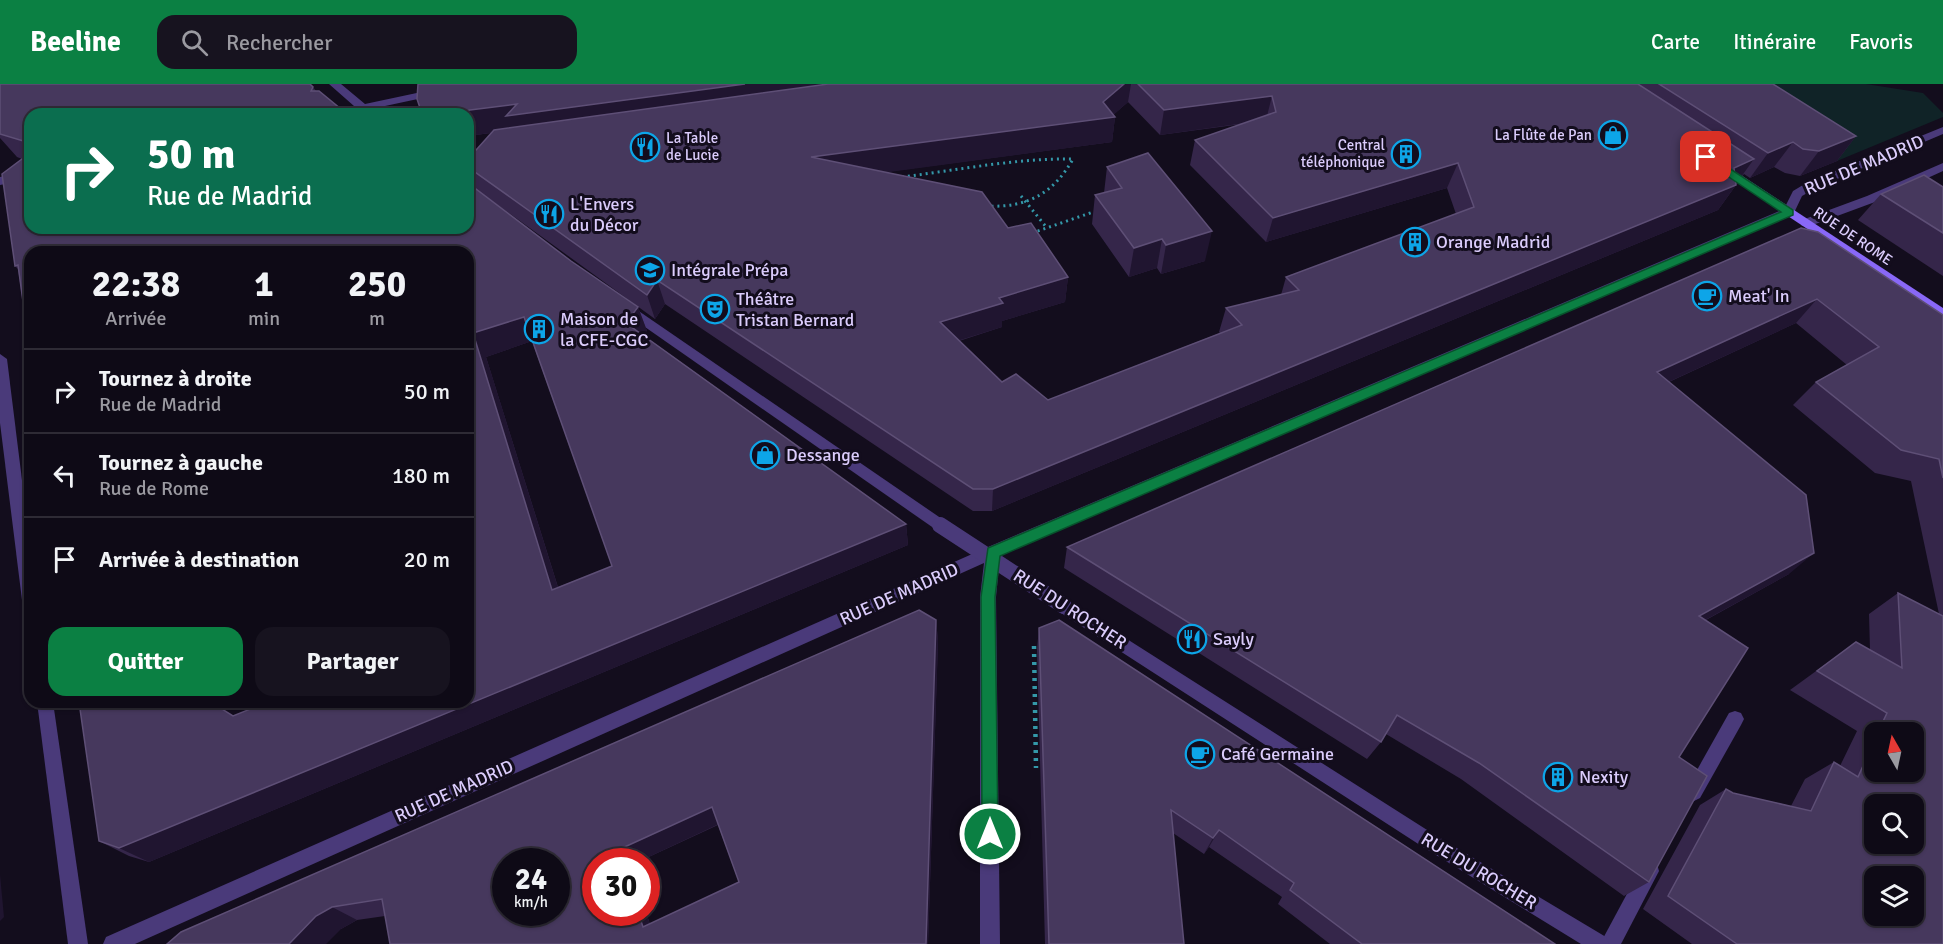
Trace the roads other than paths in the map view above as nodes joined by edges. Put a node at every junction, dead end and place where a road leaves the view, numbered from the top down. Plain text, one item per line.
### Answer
1 (334, 84) edge
2 (474, 84) edge
3 (363, 108) edge
4 (379, 108) edge
5 (1943, 130) edge
6 (1712, 160) edge
7 (1943, 166) edge
8 (24, 176) edge
9 (0, 181) edge
10 (1789, 212) junction
11 (1806, 224) junction
12 (616, 300) edge
13 (1943, 314) edge
14 (0, 359) edge
15 (993, 552) junction
16 (24, 557) edge
17 (46, 708) edge
18 (1735, 718) dead end
19 (1684, 810) edge
20 (1661, 851) edge
21 (78, 944) edge
22 (112, 944) edge
23 (990, 944) edge
24 (1599, 944) edge
25 (1610, 944) edge

1 - 3 street
2 - 4 street
5 - 10 street, RUE DE MADRID
6 - 10 main road, RUE DE ROME
7 - 11 street, RUE DE MADRID
8 - 9 street
10 - 11 main road, RUE DE ROME
10 - 15 street, RUE DE MADRID
11 - 13 main road, RUE DE ROME
12 - 24 street, RUE DU ROCHER, bridge
14 - 16 street
15 - 22 street, RUE DE MADRID
15 - 23 street
17 - 21 street
18 - 19 street
20 - 25 street

